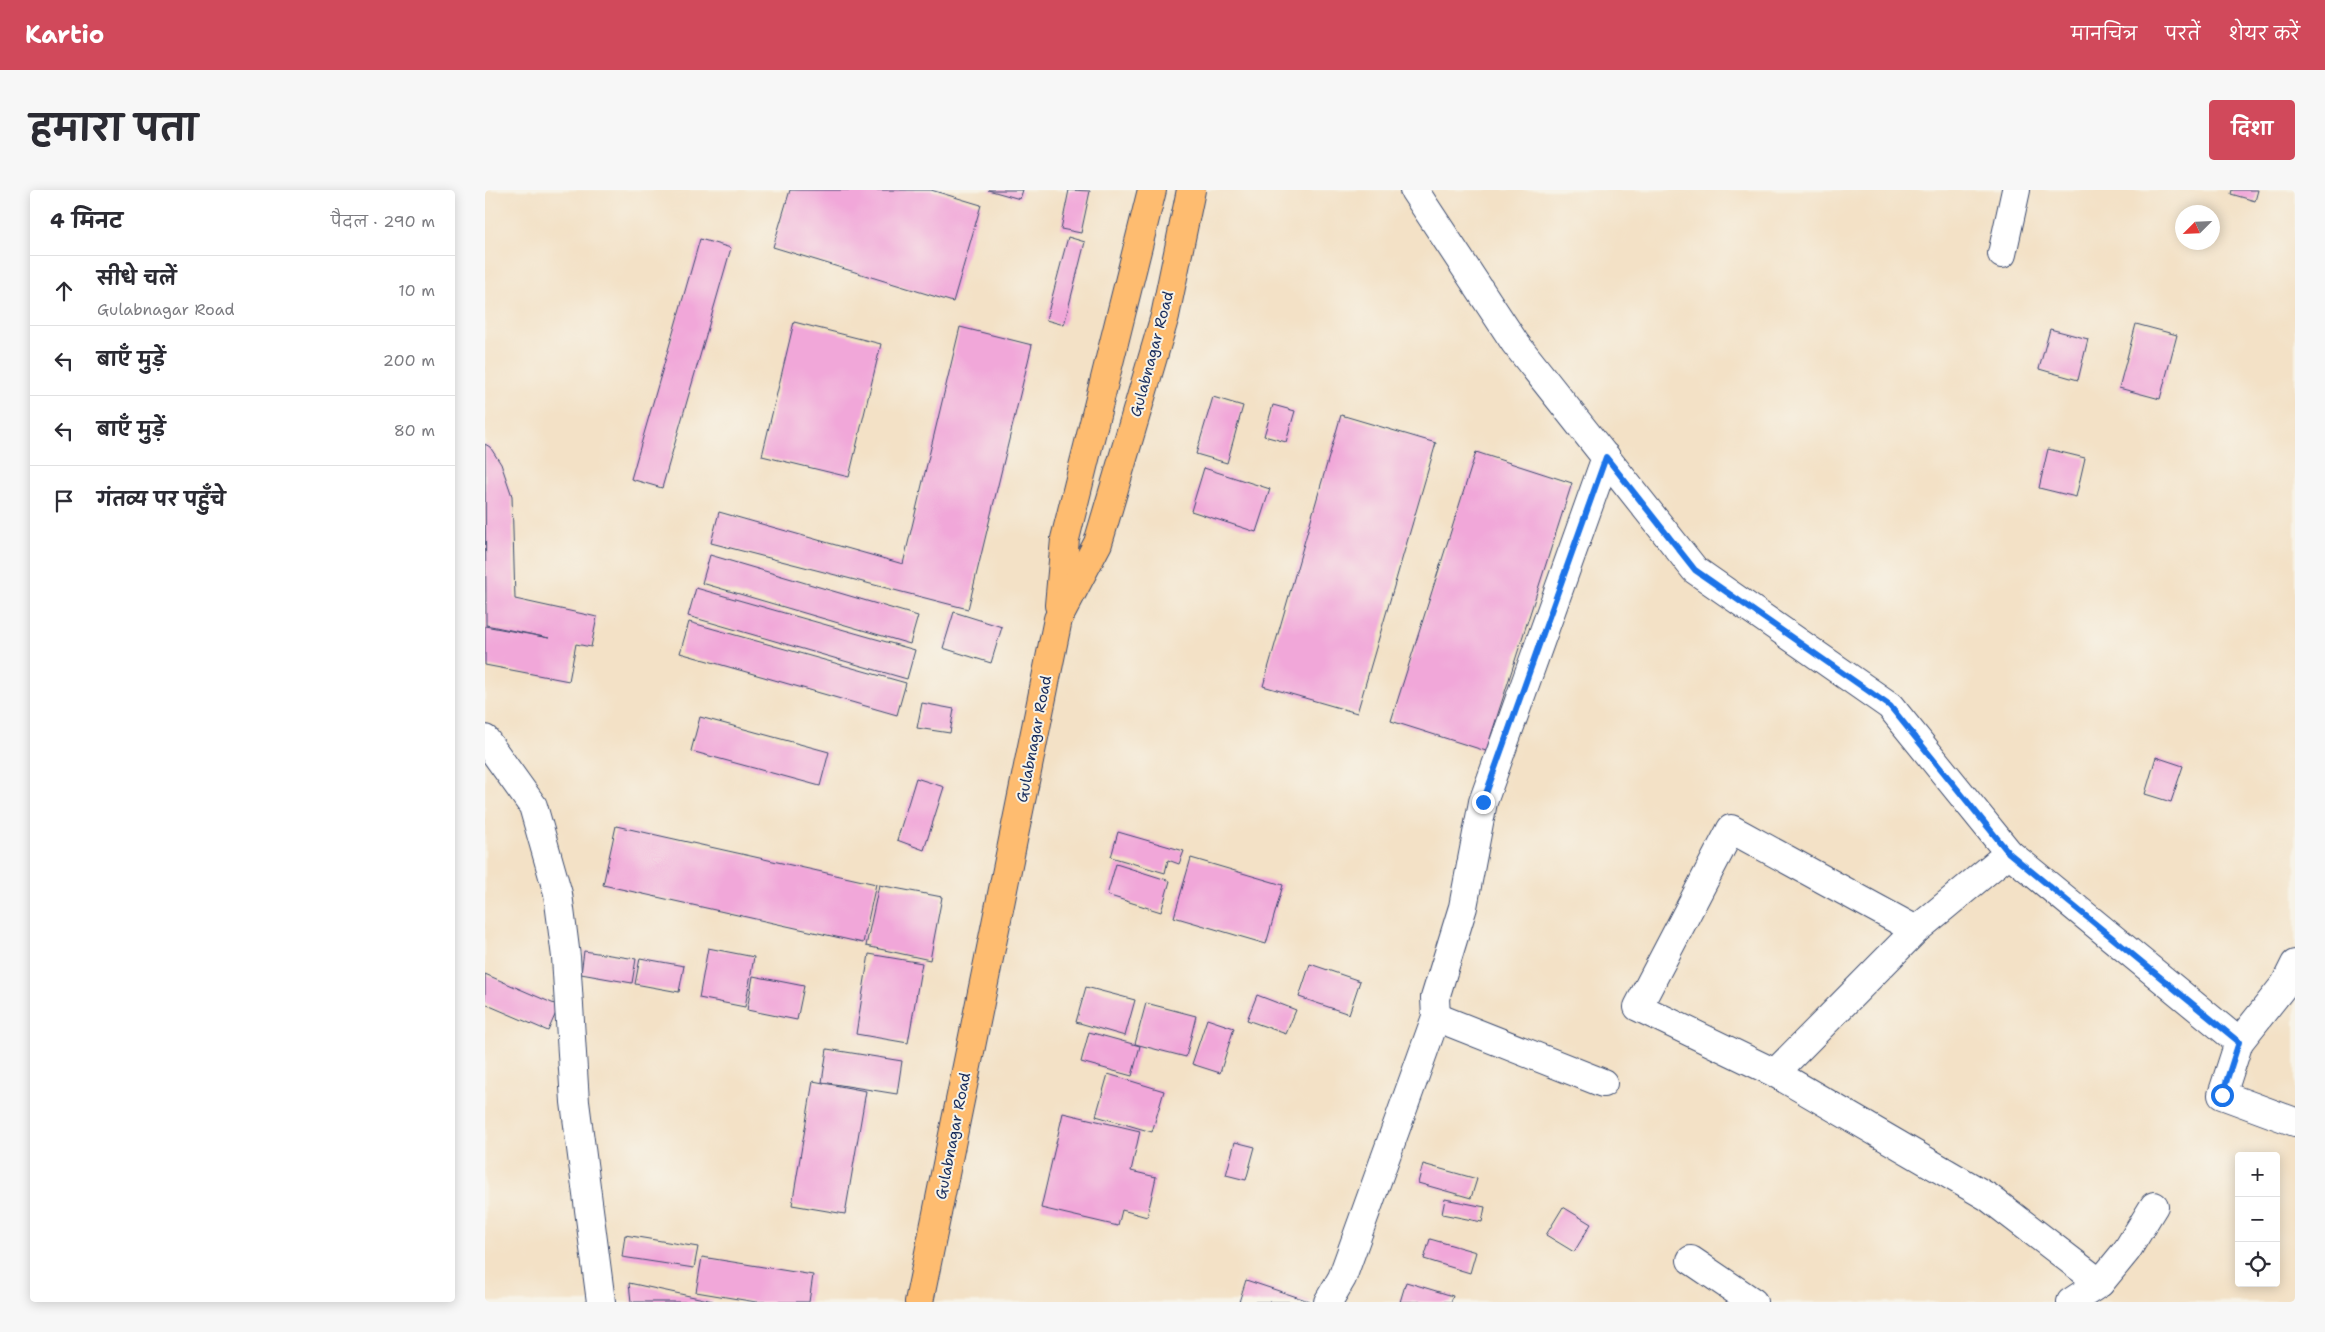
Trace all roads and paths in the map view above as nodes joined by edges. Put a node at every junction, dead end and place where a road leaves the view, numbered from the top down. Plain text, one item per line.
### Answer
1 (1152, 190) edge
2 (1191, 190) edge
3 (1413, 190) edge
4 (2016, 190) edge
5 (2002, 254) dead end
6 (1606, 457) junction
7 (1058, 619) junction
8 (485, 739) edge
9 (2009, 853) junction
10 (1916, 930) junction
11 (2292, 978) edge
12 (1436, 1017) junction
13 (2239, 1042) junction
14 (1775, 1073) junction
15 (1603, 1083) dead end
16 (2295, 1122) edge
17 (2154, 1206) dead end
18 (1691, 1260) dead end
19 (2100, 1282) junction
20 (601, 1302) edge
21 (919, 1302) edge
22 (1328, 1302) edge
23 (1753, 1302) edge
24 (2071, 1302) edge

1 - 7 main road
2 - 7 main road, Gulabnagar Road
3 - 6 street
4 - 5 street
6 - 9 street
6 - 12 street
7 - 21 main road, Gulabnagar Road
8 - 20 street
9 - 10 street
9 - 13 street
10 - 14 street
10 - 14 street
11 - 13 street
12 - 15 street
12 - 22 street
13 - 16 street
14 - 19 street
17 - 19 street
18 - 23 street
19 - 24 street

